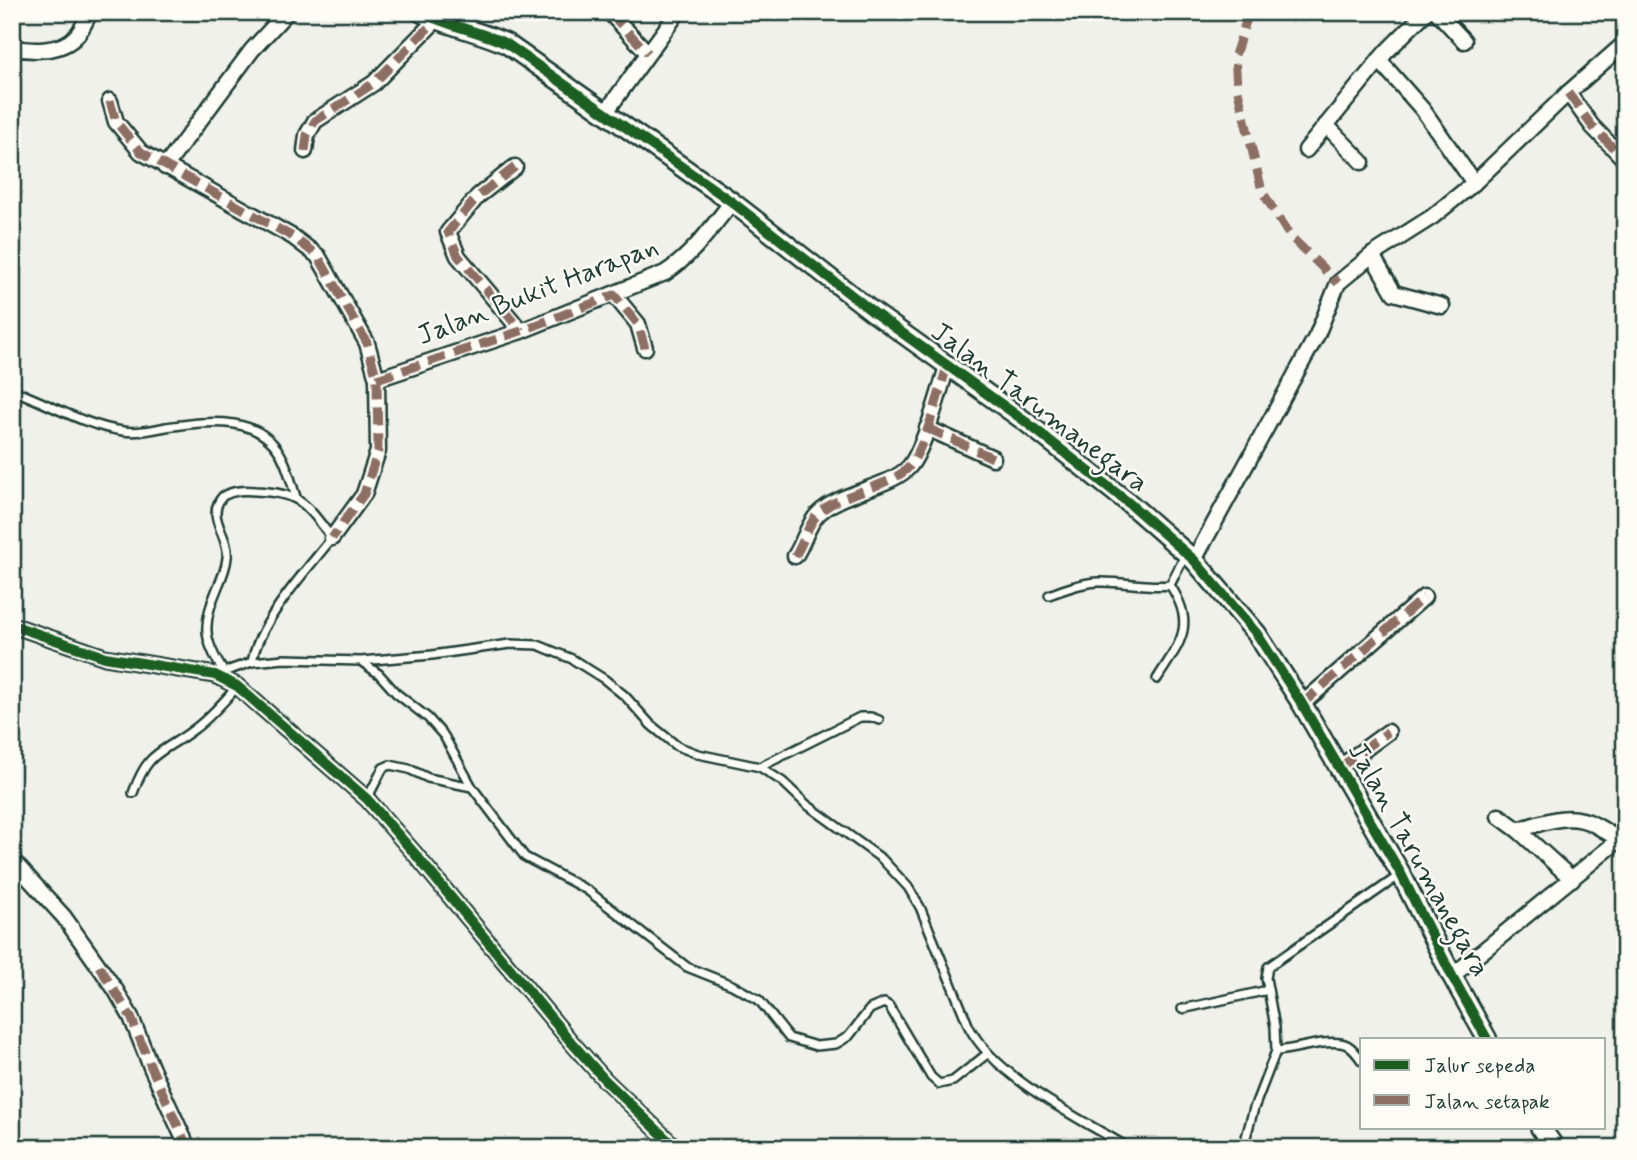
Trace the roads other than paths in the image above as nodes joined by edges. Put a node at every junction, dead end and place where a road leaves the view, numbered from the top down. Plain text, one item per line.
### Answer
1 (90, 12) edge
2 (288, 12) edge
3 (609, 12) edge
4 (678, 12) edge
5 (1426, 12) edge
6 (1437, 12) edge
7 (428, 16) edge
8 (1464, 41) dead end
9 (1625, 43) edge
10 (12, 47) edge
11 (648, 53) junction
12 (1379, 61) junction
13 (1568, 93) junction
14 (110, 101) dead end
15 (606, 112) junction
16 (1326, 125) junction
17 (1306, 150) dead end
18 (305, 151) dead end
19 (1625, 160) edge
20 (1362, 162) dead end
21 (165, 167) junction
22 (515, 167) dead end
23 (1474, 183) junction
24 (732, 202) junction
25 (1372, 255) junction
26 (614, 295) junction
27 (1442, 306) dead end
28 (521, 331) junction
29 (645, 348) dead end
30 (947, 366) junction
31 (377, 379) junction
32 (12, 390) edge
33 (927, 428) junction
34 (993, 458) dead end
35 (296, 497) junction
36 (332, 538) junction
37 (795, 556) dead end
38 (1190, 557) junction
39 (1170, 585) junction
40 (1049, 595) dead end
41 (1424, 597) dead end
42 (12, 625) edge
43 (361, 661) junction
44 (252, 662) junction
45 (220, 673) junction
46 (1157, 679) dead end
47 (237, 687) junction
48 (1302, 705) junction
49 (878, 720) dead end
50 (1388, 732) dead end
51 (760, 766) junction
52 (1339, 768) junction
53 (472, 787) junction
54 (133, 793) dead end
55 (367, 799) junction
56 (1499, 816) dead end
57 (1518, 830) junction
58 (1623, 839) edge
59 (12, 860) edge
60 (1401, 874) junction
61 (1572, 879) junction
62 (1452, 976) junction
63 (1268, 990) junction
64 (1182, 1009) dead end
65 (1486, 1038) edge
66 (1276, 1051) junction
67 (987, 1054) junction
68 (1360, 1058) edge
69 (1542, 1128) edge
70 (188, 1148) edge
71 (676, 1148) edge
72 (1129, 1148) edge
73 (1242, 1148) edge
74 (1555, 1148) edge

1 - 10 street
2 - 21 street
3 - 11 street
4 - 11 street
5 - 12 street
6 - 8 street
7 - 15 street, Jalan Tarumanegara
7 - 18 street
9 - 13 street
11 - 15 street
12 - 16 street
12 - 23 street
13 - 19 street
13 - 23 street
14 - 21 street
15 - 24 street, Jalan Tarumanegara
16 - 17 street
16 - 20 street
21 - 31 street
22 - 28 street
23 - 25 street
24 - 26 street, Jalan Bukit Harapan
24 - 30 street, Jalan Tarumanegara
25 - 27 street
25 - 38 street
26 - 28 street, Jalan Bukit Harapan
26 - 29 street
28 - 31 street, Jalan Bukit Harapan
30 - 33 street
30 - 38 street, Jalan Tarumanegara
31 - 36 street
32 - 35 lane
33 - 34 street
33 - 37 street
35 - 36 lane
35 - 45 lane
36 - 44 lane
38 - 39 lane
38 - 48 street, Jalan Tarumanegara
39 - 40 lane
39 - 46 lane
41 - 48 street
42 - 45 street
43 - 44 lane
43 - 51 lane
43 - 53 lane
44 - 45 lane
45 - 47 street
47 - 54 lane
47 - 55 street
48 - 52 street, Jalan Tarumanegara
49 - 51 lane
50 - 52 street
51 - 67 lane
52 - 60 street, Jalan Tarumanegara
53 - 55 lane
53 - 67 lane
55 - 71 street
56 - 57 street
57 - 58 street
57 - 61 street
58 - 61 street
59 - 70 street
60 - 62 street, Jalan Tarumanegara
60 - 63 lane
61 - 62 street
62 - 65 street, Jalan Tarumanegara
63 - 64 lane
63 - 66 lane
66 - 68 lane
66 - 73 lane
67 - 72 lane
69 - 74 street

